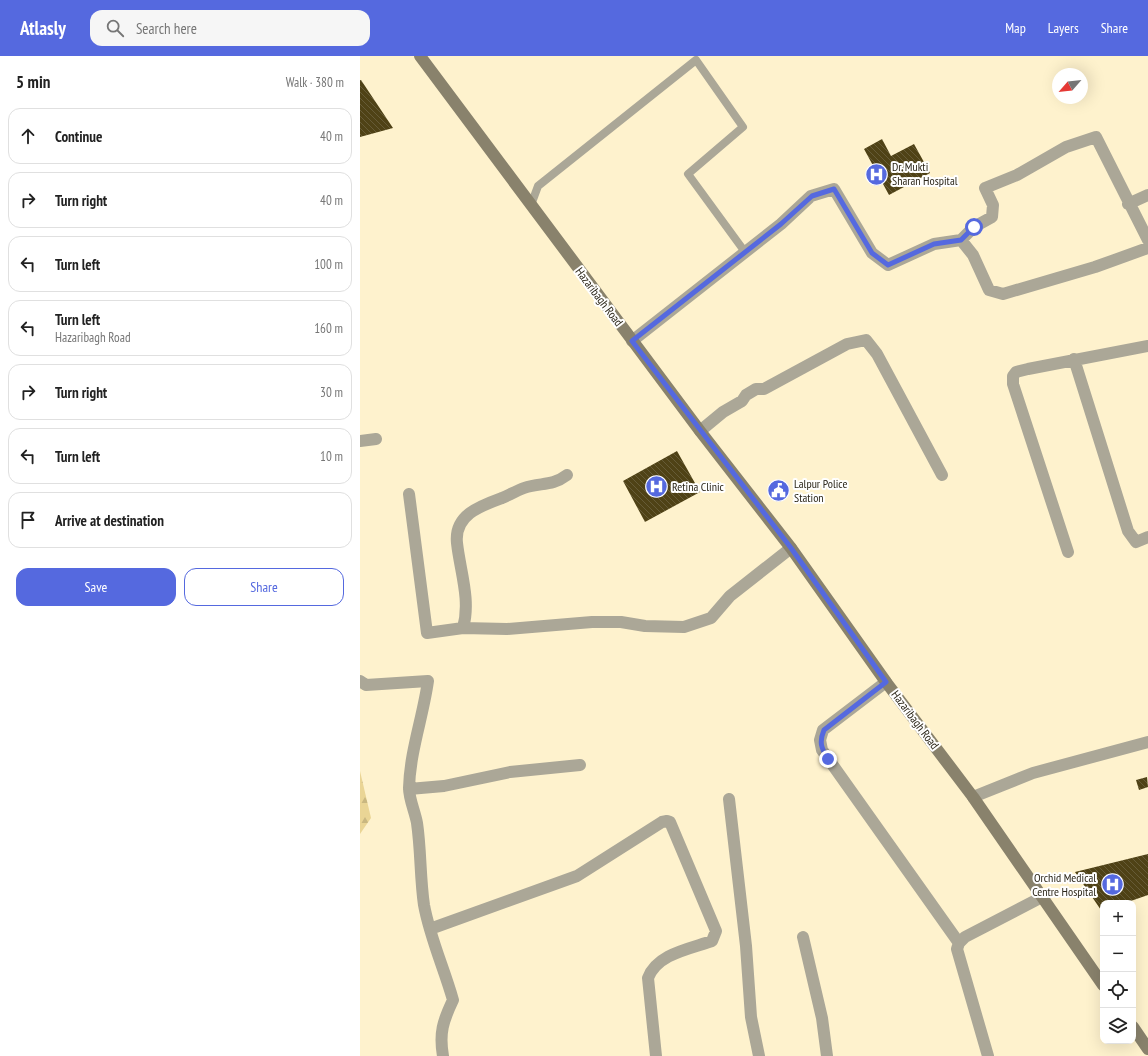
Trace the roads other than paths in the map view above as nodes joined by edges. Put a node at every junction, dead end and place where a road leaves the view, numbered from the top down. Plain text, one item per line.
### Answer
1 (420, 56) edge
2 (1148, 195) edge
3 (1128, 204) junction
4 (531, 205) junction
5 (961, 240) junction
6 (1148, 240) edge
7 (1148, 248) edge
8 (745, 252) junction
9 (632, 341) junction
10 (1148, 346) edge
11 (1074, 360) junction
12 (700, 431) junction
13 (376, 439) dead end
14 (360, 441) edge
15 (567, 475) dead end
16 (942, 475) dead end
17 (409, 494) dead end
18 (1148, 537) edge
19 (791, 548) junction
20 (1068, 552) dead end
21 (463, 628) junction
22 (360, 681) edge
23 (886, 682) junction
24 (1148, 742) edge
25 (580, 765) dead end
26 (409, 790) junction
27 (973, 797) junction
28 (729, 799) dead end
29 (1042, 897) junction
30 (430, 929) junction
31 (803, 937) dead end
32 (959, 943) junction
33 (1100, 980) edge
34 (1136, 1032) edge
35 (1148, 1049) edge
36 (443, 1056) edge
37 (656, 1056) edge
38 (759, 1056) edge
39 (827, 1056) edge
40 (988, 1056) edge

1 - 4 main road, Hazaribagh Road
2 - 3 street
3 - 5 street
3 - 6 street
4 - 8 lane
4 - 9 main road, Hazaribagh Road
5 - 7 street
5 - 8 street
8 - 9 street
9 - 12 main road, Hazaribagh Road
10 - 11 street
11 - 18 street
11 - 20 street
12 - 16 street
12 - 19 main road, Hazaribagh Road
13 - 14 street
15 - 21 street
17 - 21 street
19 - 21 street
19 - 23 main road, Hazaribagh Road
22 - 26 street
23 - 27 main road, Hazaribagh Road
23 - 32 street
24 - 27 street
25 - 26 street
26 - 30 street
27 - 29 main road, Hazaribagh Road
28 - 38 street
29 - 32 street
29 - 33 main road, Hazaribagh Road
30 - 36 street
30 - 37 street
31 - 39 street
32 - 40 street
34 - 35 main road

